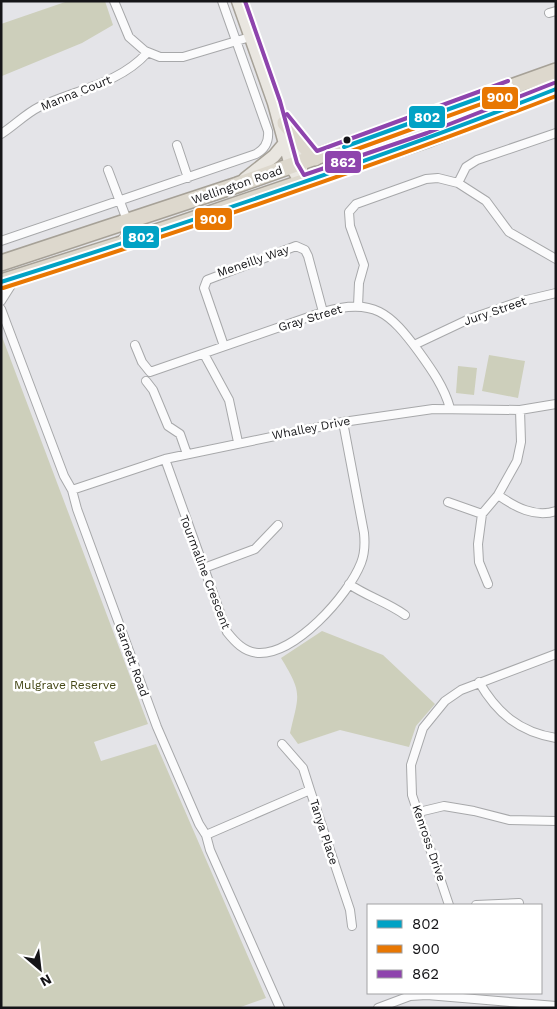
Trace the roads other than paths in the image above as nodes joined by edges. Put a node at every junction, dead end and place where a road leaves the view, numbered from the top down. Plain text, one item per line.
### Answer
1 (114, 1) edge
2 (222, 1) edge
3 (238, 1) edge
4 (249, 34) junction
5 (236, 39) junction
6 (145, 51) junction
7 (556, 71) edge
8 (556, 89) edge
9 (274, 104) junction
10 (285, 123) joint
11 (556, 133) edge
12 (1, 134) edge
13 (284, 144) junction
14 (177, 145) dead end
15 (302, 162) junction
16 (108, 170) dead end
17 (188, 178) junction
18 (301, 182) junction
19 (458, 183) junction
20 (237, 185) junction
21 (119, 201) junction
22 (128, 222) junction
23 (1, 241) edge
24 (58, 244) junction
25 (118, 245) junction
26 (556, 259) edge
27 (64, 262) junction
28 (1, 263) edge
29 (8, 279) edge
30 (556, 293) edge
31 (1, 301) edge
32 (358, 306) junction
33 (1, 309) edge
34 (323, 312) junction
35 (136, 345) dead end
36 (224, 346) junction
37 (415, 347) junction
38 (204, 354) junction
39 (146, 381) dead end
40 (556, 404) edge
41 (446, 409) junction
42 (520, 410) junction
43 (343, 422) junction
44 (238, 442) junction
45 (187, 454) junction
46 (165, 459) junction
47 (72, 490) junction
48 (498, 495) junction
49 (448, 502) dead end
50 (556, 511) edge
51 (482, 514) junction
52 (278, 525) dead end
53 (204, 568) junction
54 (349, 584) junction
55 (488, 584) dead end
56 (405, 615) dead end
57 (556, 654) edge
58 (479, 682) junction
59 (556, 738) edge
60 (282, 744) dead end
61 (310, 790) junction
62 (419, 812) junction
63 (556, 821) edge
64 (206, 835) junction
65 (520, 903) dead end
66 (449, 904) edge
67 (498, 904) edge
68 (352, 926) dead end
69 (451, 994) edge
70 (553, 1004) edge
71 (279, 1007) edge
72 (381, 1007) edge

1 - 6 street
2 - 5 street
3 - 4 main road
4 - 5 street
4 - 9 main road
5 - 6 street
5 - 17 street, Wellington Road
6 - 12 street, Manna Court
7 - 15 highway, Wellington Road
8 - 18 highway, Wellington Road
9 - 10 main road
9 - 13 main road
10 - 15 highway
11 - 19 street
13 - 15 main road
13 - 20 main road
14 - 17 street
15 - 18 main road
15 - 20 highway, Wellington Road
16 - 21 street
17 - 21 street, Wellington Road
18 - 25 highway, Wellington Road
19 - 26 street
19 - 32 street
20 - 22 highway, Wellington Road
21 - 22 street
21 - 23 street, Wellington Road
22 - 24 highway, Wellington Road
22 - 25 street
24 - 27 highway
24 - 28 highway, Wellington Road
25 - 27 highway, Wellington Road
27 - 29 highway, Wellington Road
29 - 31 street
30 - 37 street, Jury Street
32 - 34 street, Gray Street
32 - 37 street, Gray Street
33 - 47 street, Garnett Road
34 - 36 street, Gray Street
34 - 36 street, Meneilly Way
35 - 38 street, Gray Street
36 - 38 street, Gray Street
37 - 41 street, Gray Street
38 - 44 street
39 - 45 street
40 - 42 street, Whalley Drive
41 - 42 street, Whalley Drive
41 - 43 street, Whalley Drive
42 - 48 street
43 - 44 street, Whalley Drive
43 - 54 street, Tourmaline Crescent
44 - 45 street, Whalley Drive
45 - 46 street, Whalley Drive
46 - 47 street, Whalley Drive
46 - 53 street, Tourmaline Crescent
47 - 64 street, Garnett Road
48 - 50 street
48 - 51 street
49 - 51 street
51 - 55 street
52 - 53 street
53 - 54 street, Tourmaline Crescent
54 - 56 street
57 - 58 street, Kenross Drive
58 - 59 street
58 - 62 street, Kenross Drive
60 - 61 street
61 - 64 street, Tanya Place
61 - 68 street, Tanya Place
62 - 63 street
62 - 66 street, Kenross Drive
64 - 71 street, Garnett Road
65 - 67 street
69 - 70 street
69 - 72 street

